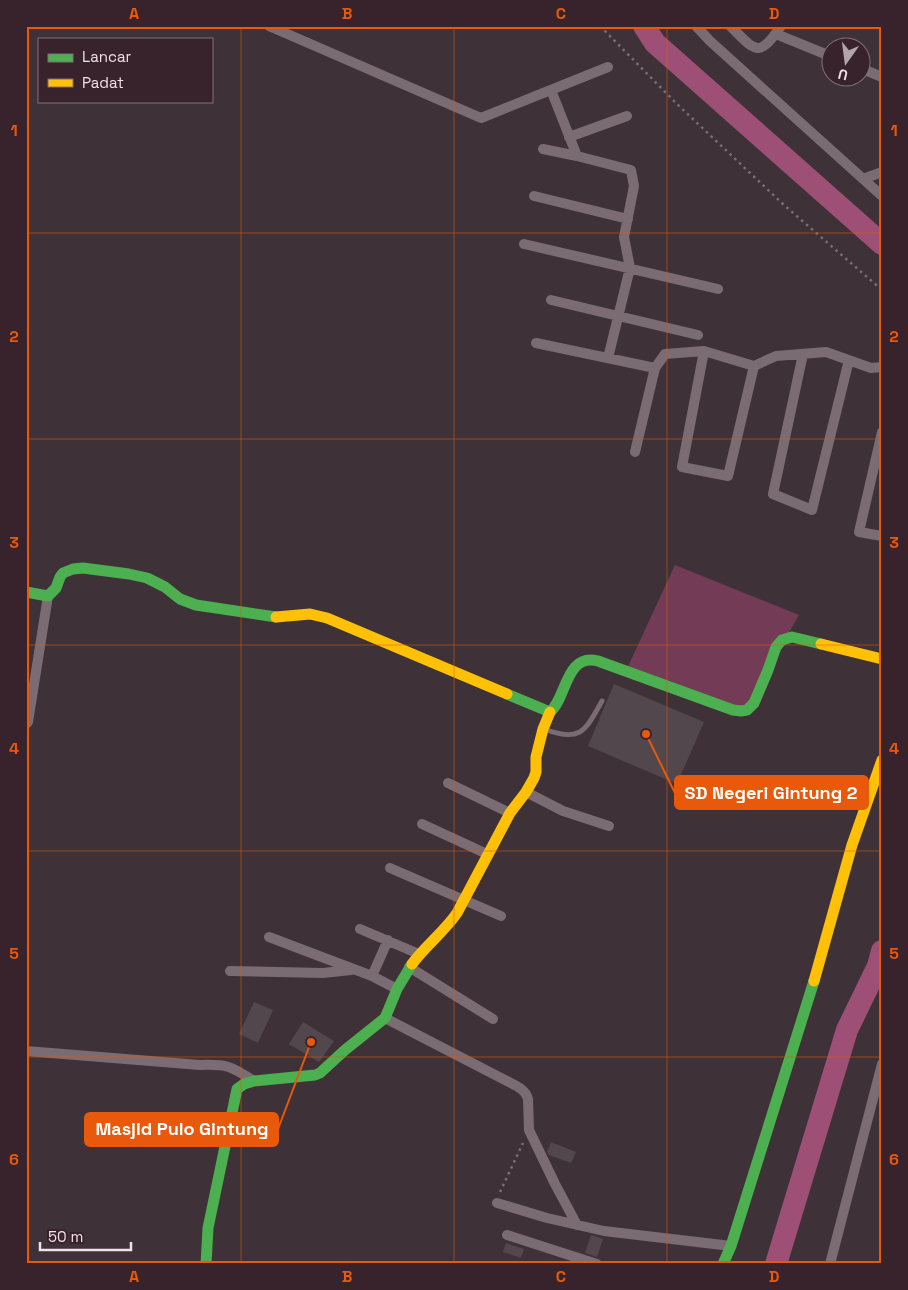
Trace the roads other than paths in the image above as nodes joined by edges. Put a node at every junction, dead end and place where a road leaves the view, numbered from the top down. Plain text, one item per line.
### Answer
1 (269, 26) edge
2 (696, 26) edge
3 (730, 26) edge
4 (778, 30) edge
5 (820, 51) edge
6 (608, 67) dead end
7 (870, 72) edge
8 (882, 77) edge
9 (551, 90) junction
10 (627, 116) dead end
11 (569, 137) junction
12 (543, 149) dead end
13 (576, 156) junction
14 (870, 176) edge
15 (534, 196) dead end
16 (882, 196) edge
17 (628, 219) junction
18 (524, 244) dead end
19 (630, 268) junction
20 (718, 289) dead end
21 (551, 300) dead end
22 (618, 317) junction
23 (698, 335) dead end
24 (536, 343) dead end
25 (704, 351) junction
26 (803, 354) junction
27 (608, 358) junction
28 (849, 360) junction
29 (754, 366) junction
30 (882, 367) edge
31 (654, 368) junction
32 (882, 432) edge
33 (635, 452) dead end
34 (882, 536) edge
35 (26, 592) edge
36 (48, 596) junction
37 (882, 659) edge
38 (602, 701) dead end
39 (550, 712) junction
40 (26, 724) edge
41 (543, 728) junction
42 (882, 760) edge
43 (448, 782) dead end
44 (526, 792) junction
45 (510, 813) junction
46 (422, 824) dead end
47 (609, 826) dead end
48 (487, 854) junction
49 (390, 868) dead end
50 (465, 900) junction
51 (501, 916) dead end
52 (360, 928) dead end
53 (269, 937) dead end
54 (388, 940) junction
55 (419, 954) junction
56 (409, 967) junction
57 (352, 970) junction
58 (230, 971) dead end
59 (372, 976) junction
60 (397, 988) junction
61 (385, 1018) junction
62 (493, 1019) dead end
63 (26, 1052) edge
64 (882, 1064) edge
65 (254, 1080) junction
66 (497, 1203) road end
67 (577, 1225) junction
68 (507, 1235) dead end
69 (730, 1246) junction
70 (206, 1264) edge
71 (597, 1264) edge
72 (724, 1264) edge
73 (830, 1264) edge

1 - 9 street
2 - 14 street
3 - 4 street
4 - 5 street
6 - 9 street
7 - 8 street
9 - 11 street
10 - 11 street
11 - 13 street
12 - 13 street
13 - 17 street
14 - 16 street
15 - 17 street
17 - 19 street
18 - 19 street
19 - 20 street
19 - 22 street
21 - 22 street
22 - 23 street
22 - 27 street
24 - 27 street
25 - 29 street
25 - 29 street
25 - 31 street
26 - 28 street
26 - 28 street
26 - 29 street
27 - 31 street
28 - 30 street
31 - 33 street
32 - 34 street
35 - 36 street
36 - 39 street
36 - 40 street
37 - 39 street
38 - 41 lane
39 - 41 street
41 - 44 street
42 - 69 street
43 - 45 street
44 - 45 street
44 - 47 street
45 - 48 street
46 - 48 street
48 - 50 street
49 - 50 street
50 - 51 street
50 - 55 street
52 - 54 street
53 - 57 street
54 - 55 street
54 - 59 street
55 - 56 street
56 - 60 street
56 - 62 street
57 - 58 street
57 - 59 street
59 - 60 street
60 - 61 street
61 - 65 street
61 - 67 street
63 - 65 street
64 - 73 street
65 - 70 street
66 - 67 street
67 - 69 street
68 - 71 street
69 - 72 street

